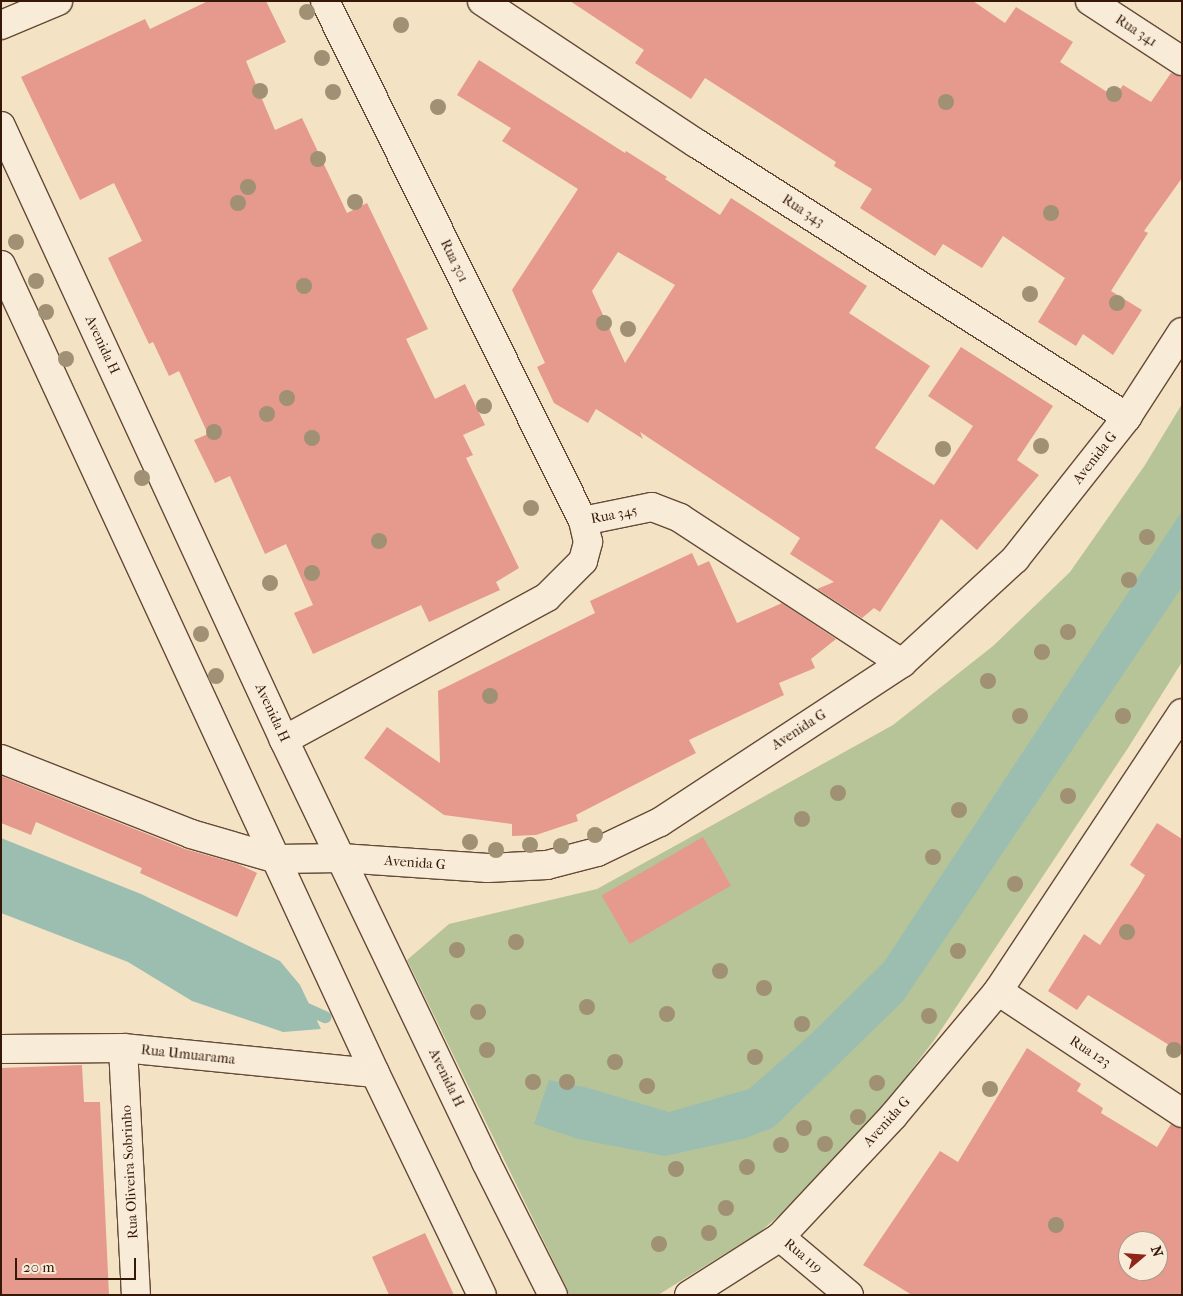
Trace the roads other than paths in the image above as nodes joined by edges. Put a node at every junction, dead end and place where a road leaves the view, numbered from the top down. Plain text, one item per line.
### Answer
1 (58, 1) edge
2 (325, 1) edge
3 (482, 1) edge
4 (1090, 1) edge
5 (1, 25) edge
6 (1182, 61) edge
7 (1, 126) edge
8 (1, 265) edge
9 (1182, 332) edge
10 (1127, 417) junction
11 (583, 521) junction
12 (902, 663) junction
13 (1180, 719) edge
14 (284, 740) junction
15 (1, 759) edge
16 (341, 858) junction
17 (278, 859) junction
18 (998, 992) junction
19 (123, 1048) junction
20 (1, 1049) edge
21 (375, 1073) junction
22 (1182, 1113) edge
23 (780, 1237) junction
24 (136, 1295) edge
25 (482, 1295) edge
26 (554, 1295) edge
27 (689, 1295) edge
28 (849, 1295) edge

1 - 5 street
2 - 11 street, Rua 301
3 - 10 street, Rua 343
4 - 6 street, Rua 341
7 - 14 street, Avenida H
8 - 17 street
9 - 10 street, Avenida G
10 - 12 street, Avenida G
11 - 12 street, Rua 345
11 - 14 street, Rua 345
12 - 16 street, Avenida G
13 - 18 street, Avenida G
14 - 16 street, Avenida H
15 - 17 street
16 - 17 street, Avenida G
16 - 26 street, Avenida H
17 - 21 street
18 - 22 street, Rua 123
18 - 23 street, Avenida G
19 - 20 street, Rua Umuarama
19 - 21 street, Rua Umuarama
19 - 24 street, Rua Oliveira Sobrinho
21 - 25 street
23 - 27 street, Avenida G
23 - 28 street, Rua 119

